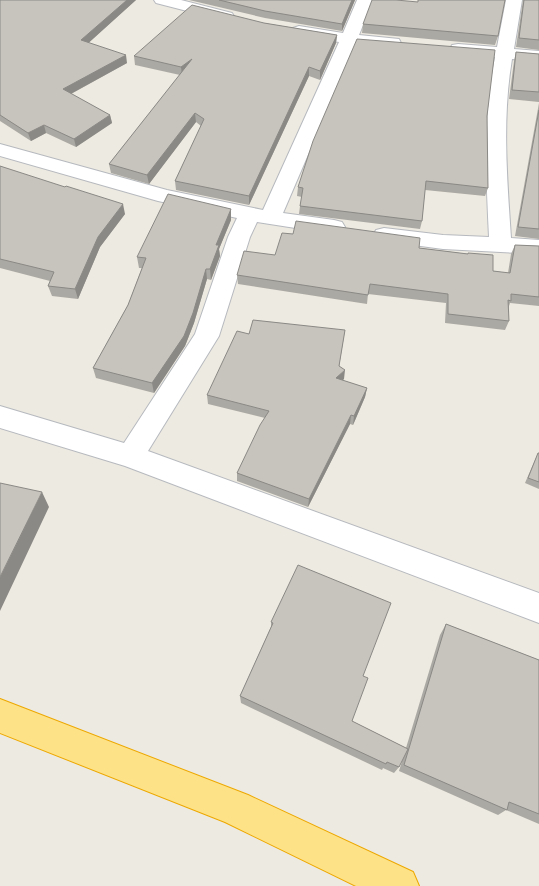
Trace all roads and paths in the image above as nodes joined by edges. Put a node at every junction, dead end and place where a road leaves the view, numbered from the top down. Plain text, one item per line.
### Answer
1 (162, 0) edge
2 (365, 0) edge
3 (514, 0) edge
4 (238, 18) edge
5 (285, 29) edge
6 (349, 39) junction
7 (407, 44) edge
8 (446, 48) edge
9 (504, 53) junction
10 (539, 56) edge
11 (0, 150) edge
12 (260, 216) junction
13 (500, 246) junction
14 (539, 247) edge
15 (0, 417) edge
16 (130, 456) junction
17 (539, 608) edge
18 (0, 716) edge
19 (399, 886) edge

1 - 4 street
2 - 6 street
3 - 9 street
5 - 6 street
6 - 7 street
6 - 12 street
8 - 9 street
9 - 10 street
9 - 13 street
11 - 12 street
12 - 13 street
12 - 16 street
13 - 14 street
15 - 16 street
16 - 17 street
18 - 19 highway

